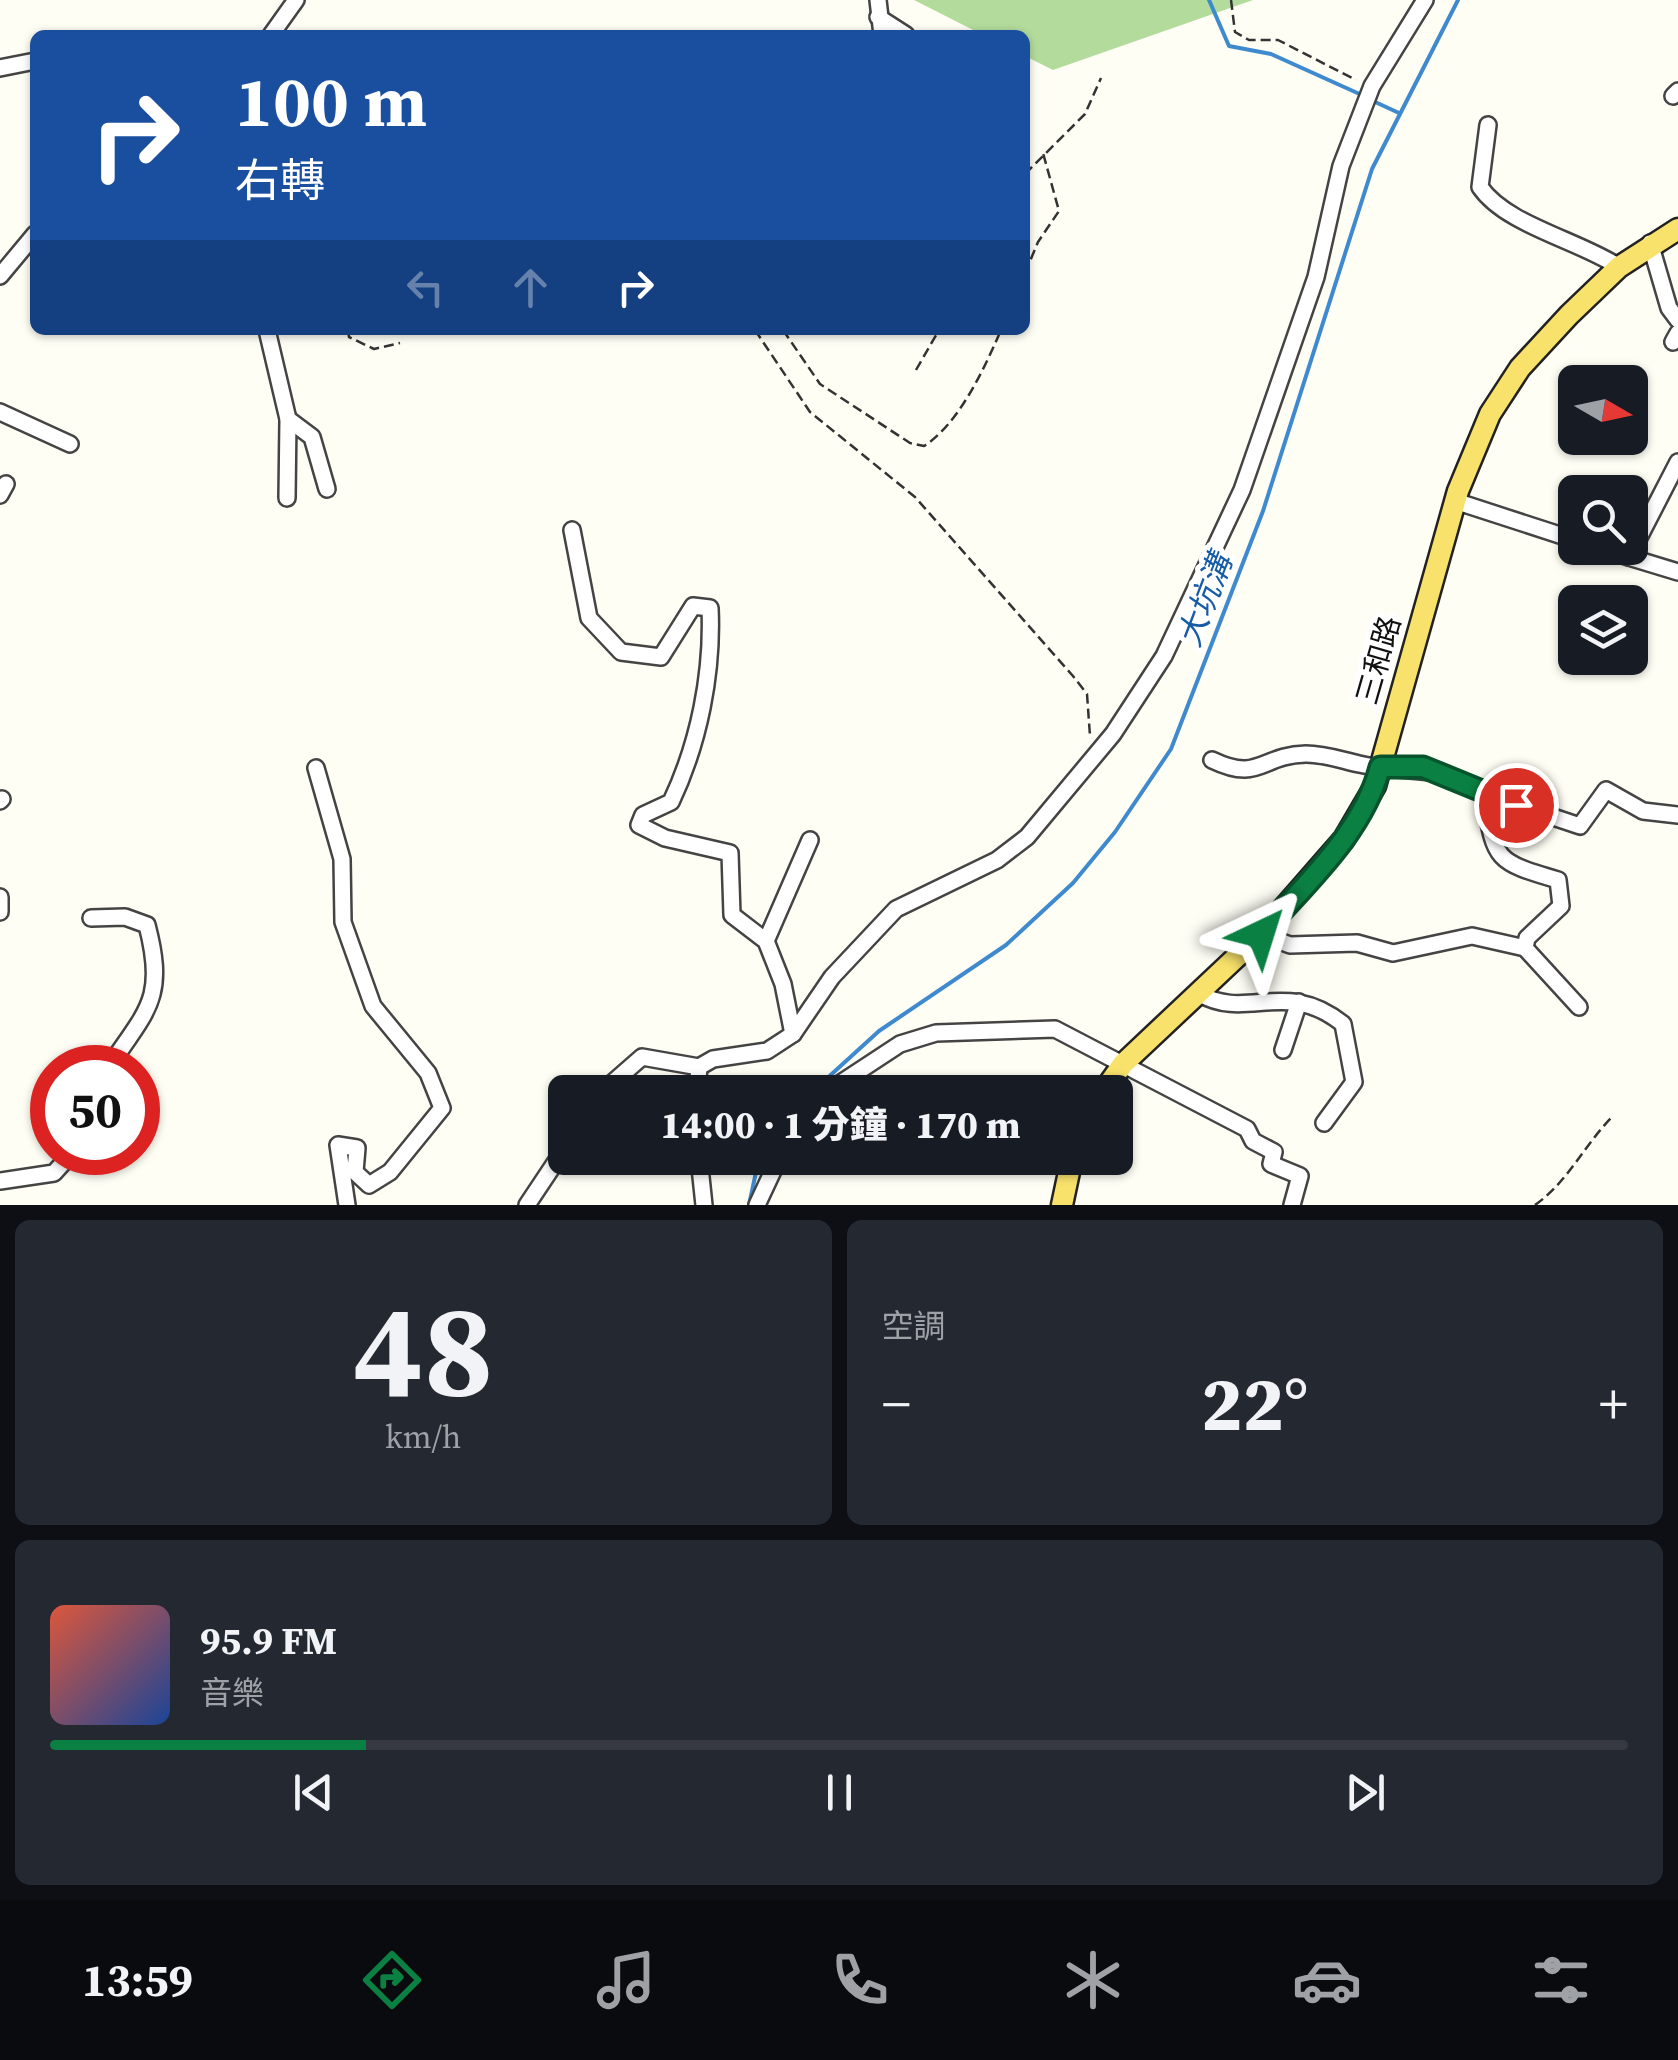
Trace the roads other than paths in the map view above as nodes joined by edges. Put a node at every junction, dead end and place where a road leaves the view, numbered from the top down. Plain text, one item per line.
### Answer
1 (296, 0) edge
2 (1425, 0) edge
3 (878, 8) edge
4 (275, 30) edge
5 (901, 30) edge
6 (30, 63) edge
7 (0, 68) edge
8 (1488, 125) dead end
9 (1678, 230) edge
10 (30, 240) edge
11 (1650, 244) junction
12 (1619, 267) junction
13 (0, 276) edge
14 (1678, 320) edge
15 (268, 335) edge
16 (0, 412) edge
17 (288, 419) junction
18 (70, 444) dead end
19 (1678, 462) edge
20 (327, 489) dead end
21 (287, 498) dead end
22 (1456, 500) junction
23 (1648, 521) edge
24 (572, 530) dead end
25 (1558, 534) edge
26 (1648, 563) edge
27 (1678, 572) edge
28 (1212, 760) dead end
29 (1380, 767) junction
30 (316, 768) dead end
31 (1484, 794) junction
32 (1678, 815) edge
33 (810, 840) dead end
34 (0, 897) edge
35 (0, 912) edge
36 (91, 918) dead end
37 (1261, 934) junction
38 (766, 941) junction
39 (1525, 948) junction
40 (1200, 994) junction
41 (1299, 1002) junction
42 (1579, 1007) dead end
43 (793, 1034) junction
44 (123, 1045) edge
45 (1283, 1050) dead end
46 (1123, 1064) junction
47 (698, 1067) junction
48 (621, 1075) edge
49 (698, 1075) edge
50 (853, 1075) edge
51 (1115, 1075) edge
52 (1324, 1123) dead end
53 (548, 1174) edge
54 (40, 1175) edge
55 (701, 1175) edge
56 (771, 1175) edge
57 (1068, 1175) edge
58 (0, 1181) edge
59 (347, 1205) edge
60 (527, 1205) edge
61 (704, 1205) edge
62 (757, 1205) edge
63 (1062, 1205) edge
64 (1292, 1205) edge

1 - 4 street
2 - 43 street
3 - 5 street
6 - 7 street
8 - 12 street
9 - 11 main road, 三和路
10 - 13 street
11 - 12 main road, 三和路
11 - 14 street
12 - 22 main road, 三和路
15 - 17 street
16 - 18 street
17 - 20 street
17 - 21 street
19 - 23 street
22 - 25 street
22 - 29 main road, 三和路
24 - 38 street
26 - 27 street
28 - 29 street
29 - 31 street
29 - 37 main road, 三和路
30 - 59 street
31 - 32 street
31 - 39 street
33 - 38 street
34 - 35 street
36 - 44 street
37 - 39 street
37 - 40 main road, 三和路
38 - 43 street
39 - 42 street
40 - 41 street
40 - 46 main road, 三和路
41 - 45 street
41 - 52 street
43 - 47 street
46 - 50 street
46 - 51 main road, 三和路
46 - 64 street
47 - 48 street
47 - 49 street
53 - 60 street
54 - 58 street
55 - 61 street
56 - 62 street
57 - 63 main road

